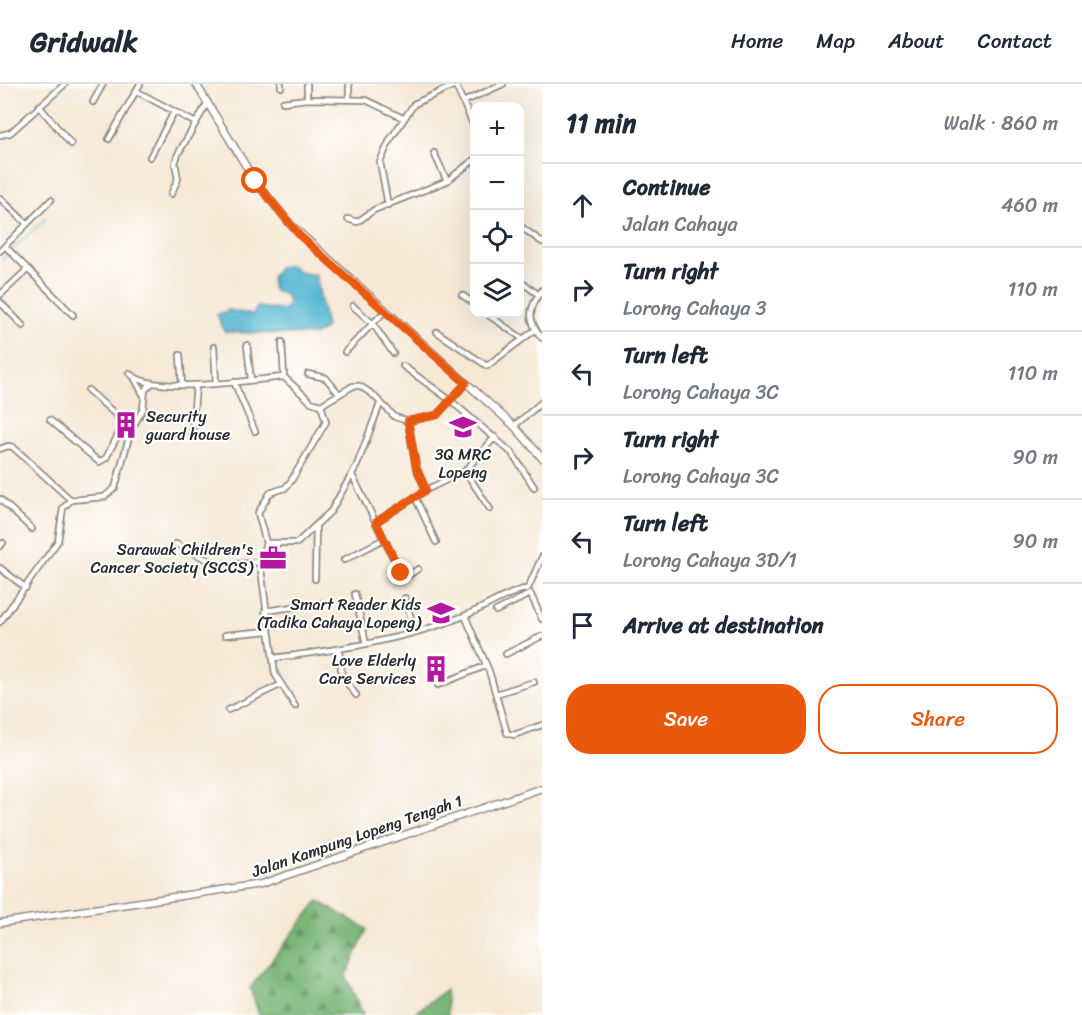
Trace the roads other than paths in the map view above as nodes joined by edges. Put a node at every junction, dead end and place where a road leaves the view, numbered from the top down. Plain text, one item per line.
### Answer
1 (65, 84) edge
2 (103, 84) edge
3 (140, 84) edge
4 (196, 84) edge
5 (307, 84) edge
6 (349, 84) edge
7 (455, 84) edge
8 (503, 84) edge
9 (136, 91) junction
10 (349, 98) junction
11 (307, 99) junction
12 (93, 102) dead end
13 (208, 102) junction
14 (283, 102) dead end
15 (463, 102) junction
16 (39, 106) junction
17 (174, 112) junction
18 (403, 118) junction
19 (470, 119) edge
20 (194, 122) junction
21 (0, 135) edge
22 (109, 139) dead end
23 (71, 144) dead end
24 (434, 153) dead end
25 (150, 157) dead end
26 (470, 162) edge
27 (447, 181) junction
28 (171, 194) dead end
29 (0, 198) edge
30 (51, 200) dead end
31 (388, 205) junction
32 (348, 219) dead end
33 (27, 224) junction
34 (524, 229) edge
35 (542, 242) edge
36 (6, 246) junction
37 (0, 251) edge
38 (28, 269) junction
39 (524, 284) edge
40 (540, 292) edge
41 (0, 295) edge
42 (462, 295) dead end
43 (470, 301) edge
44 (0, 302) edge
45 (353, 306) dead end
46 (385, 311) junction
47 (73, 315) dead end
48 (494, 318) edge
49 (373, 324) junction
50 (23, 326) dead end
51 (535, 330) junction
52 (437, 332) dead end
53 (542, 338) edge
54 (523, 339) junction
55 (282, 342) dead end
56 (247, 345) dead end
57 (214, 347) dead end
58 (345, 352) dead end
59 (393, 353) dead end
60 (180, 355) dead end
61 (403, 366) dead end
62 (129, 372) dead end
63 (308, 374) dead end
64 (284, 377) junction
65 (135, 379) junction
66 (251, 380) junction
67 (234, 382) junction
68 (152, 383) junction
69 (216, 383) junction
70 (466, 383) junction
71 (182, 385) junction
72 (196, 385) junction
73 (88, 390) dead end
74 (143, 394) junction
75 (339, 394) junction
76 (450, 400) junction
77 (542, 402) edge
78 (380, 404) junction
79 (321, 405) junction
80 (50, 420) dead end
81 (408, 421) junction
82 (123, 423) junction
83 (514, 426) junction
84 (133, 428) junction
85 (255, 431) dead end
86 (192, 434) dead end
87 (495, 437) junction
88 (0, 449) edge
89 (542, 458) edge
90 (465, 471) junction
91 (352, 476) junction
92 (534, 487) dead end
93 (426, 490) junction
94 (415, 497) junction
95 (0, 499) edge
96 (71, 500) junction
97 (489, 509) dead end
98 (376, 522) junction
99 (316, 527) junction
100 (32, 529) dead end
101 (384, 539) junction
102 (436, 542) dead end
103 (267, 543) junction
104 (176, 544) dead end
105 (542, 557) edge
106 (344, 560) dead end
107 (260, 562) junction
108 (0, 568) edge
109 (418, 568) dead end
110 (315, 579) dead end
111 (26, 588) junction
112 (528, 588) junction
113 (355, 594) dead end
114 (530, 594) junction
115 (405, 598) dead end
116 (322, 603) dead end
117 (265, 611) junction
118 (496, 611) dead end
119 (465, 616) junction
120 (542, 619) edge
121 (0, 622) edge
122 (268, 630) junction
123 (415, 632) junction
124 (225, 635) dead end
125 (542, 636) edge
126 (366, 644) junction
127 (339, 650) junction
128 (506, 654) dead end
129 (274, 658) junction
130 (485, 666) junction
131 (534, 682) dead end
132 (280, 685) junction
133 (438, 685) dead end
134 (496, 694) junction
135 (356, 695) dead end
136 (295, 706) dead end
137 (228, 710) dead end
138 (542, 725) edge
139 (542, 788) edge
140 (0, 923) edge

1 - 16 street
2 - 12 street
3 - 9 street
4 - 13 street
5 - 11 street
6 - 10 street
7 - 15 street
7 - 18 street
8 - 15 street
9 - 17 street
9 - 22 street
10 - 11 street
10 - 18 street
11 - 14 street
13 - 20 street
13 - 46 street
15 - 19 street
16 - 21 street
16 - 23 street
17 - 20 street
17 - 25 street
18 - 31 street
20 - 28 street
24 - 27 street
26 - 27 street
27 - 31 street
29 - 33 street
30 - 33 street
31 - 32 street
33 - 36 street
34 - 35 street
36 - 37 street
36 - 38 street
38 - 41 street
38 - 47 street
39 - 40 street
40 - 51 street
42 - 43 street
44 - 50 street
45 - 49 street
46 - 49 street
46 - 70 street
48 - 54 street
49 - 58 street
49 - 59 street
51 - 53 street
51 - 54 street
52 - 54 street
55 - 64 street
56 - 66 street
57 - 69 street
60 - 71 street
61 - 76 street
62 - 65 street
63 - 75 street
64 - 66 street
64 - 79 street
65 - 68 street
65 - 74 street
66 - 67 street
67 - 69 street
67 - 85 street
68 - 71 street
68 - 74 street
69 - 72 street
70 - 76 street
70 - 83 street
71 - 72 street
72 - 86 street
73 - 82 street
74 - 84 street
75 - 78 street
75 - 79 street
76 - 81 street
76 - 87 street
77 - 83 street
78 - 81 street
78 - 91 street
79 - 103 street
80 - 82 street
81 - 93 street
82 - 84 street
83 - 89 street
84 - 96 street
87 - 90 street
87 - 92 street
88 - 96 street
90 - 93 street
90 - 97 street
91 - 98 street
91 - 99 street
93 - 94 street
94 - 98 street
94 - 102 street
95 - 100 street
96 - 111 street
98 - 101 street
99 - 103 street
99 - 110 street
101 - 106 street
101 - 109 street
103 - 107 street
104 - 107 street
105 - 112 street
107 - 117 street
108 - 111 street
111 - 121 street
112 - 114 street
112 - 119 street
113 - 126 street
114 - 118 street
114 - 120 street
115 - 123 street
116 - 117 street
117 - 122 street
119 - 123 street
119 - 130 street
122 - 124 street
122 - 129 street
123 - 126 street
125 - 128 street
126 - 127 street
127 - 129 street
127 - 135 street
129 - 132 street
130 - 133 street
130 - 134 street
131 - 134 street
132 - 136 street
132 - 137 street
134 - 138 street
139 - 140 street, Jalan Kampung Lopeng Tengah 1

